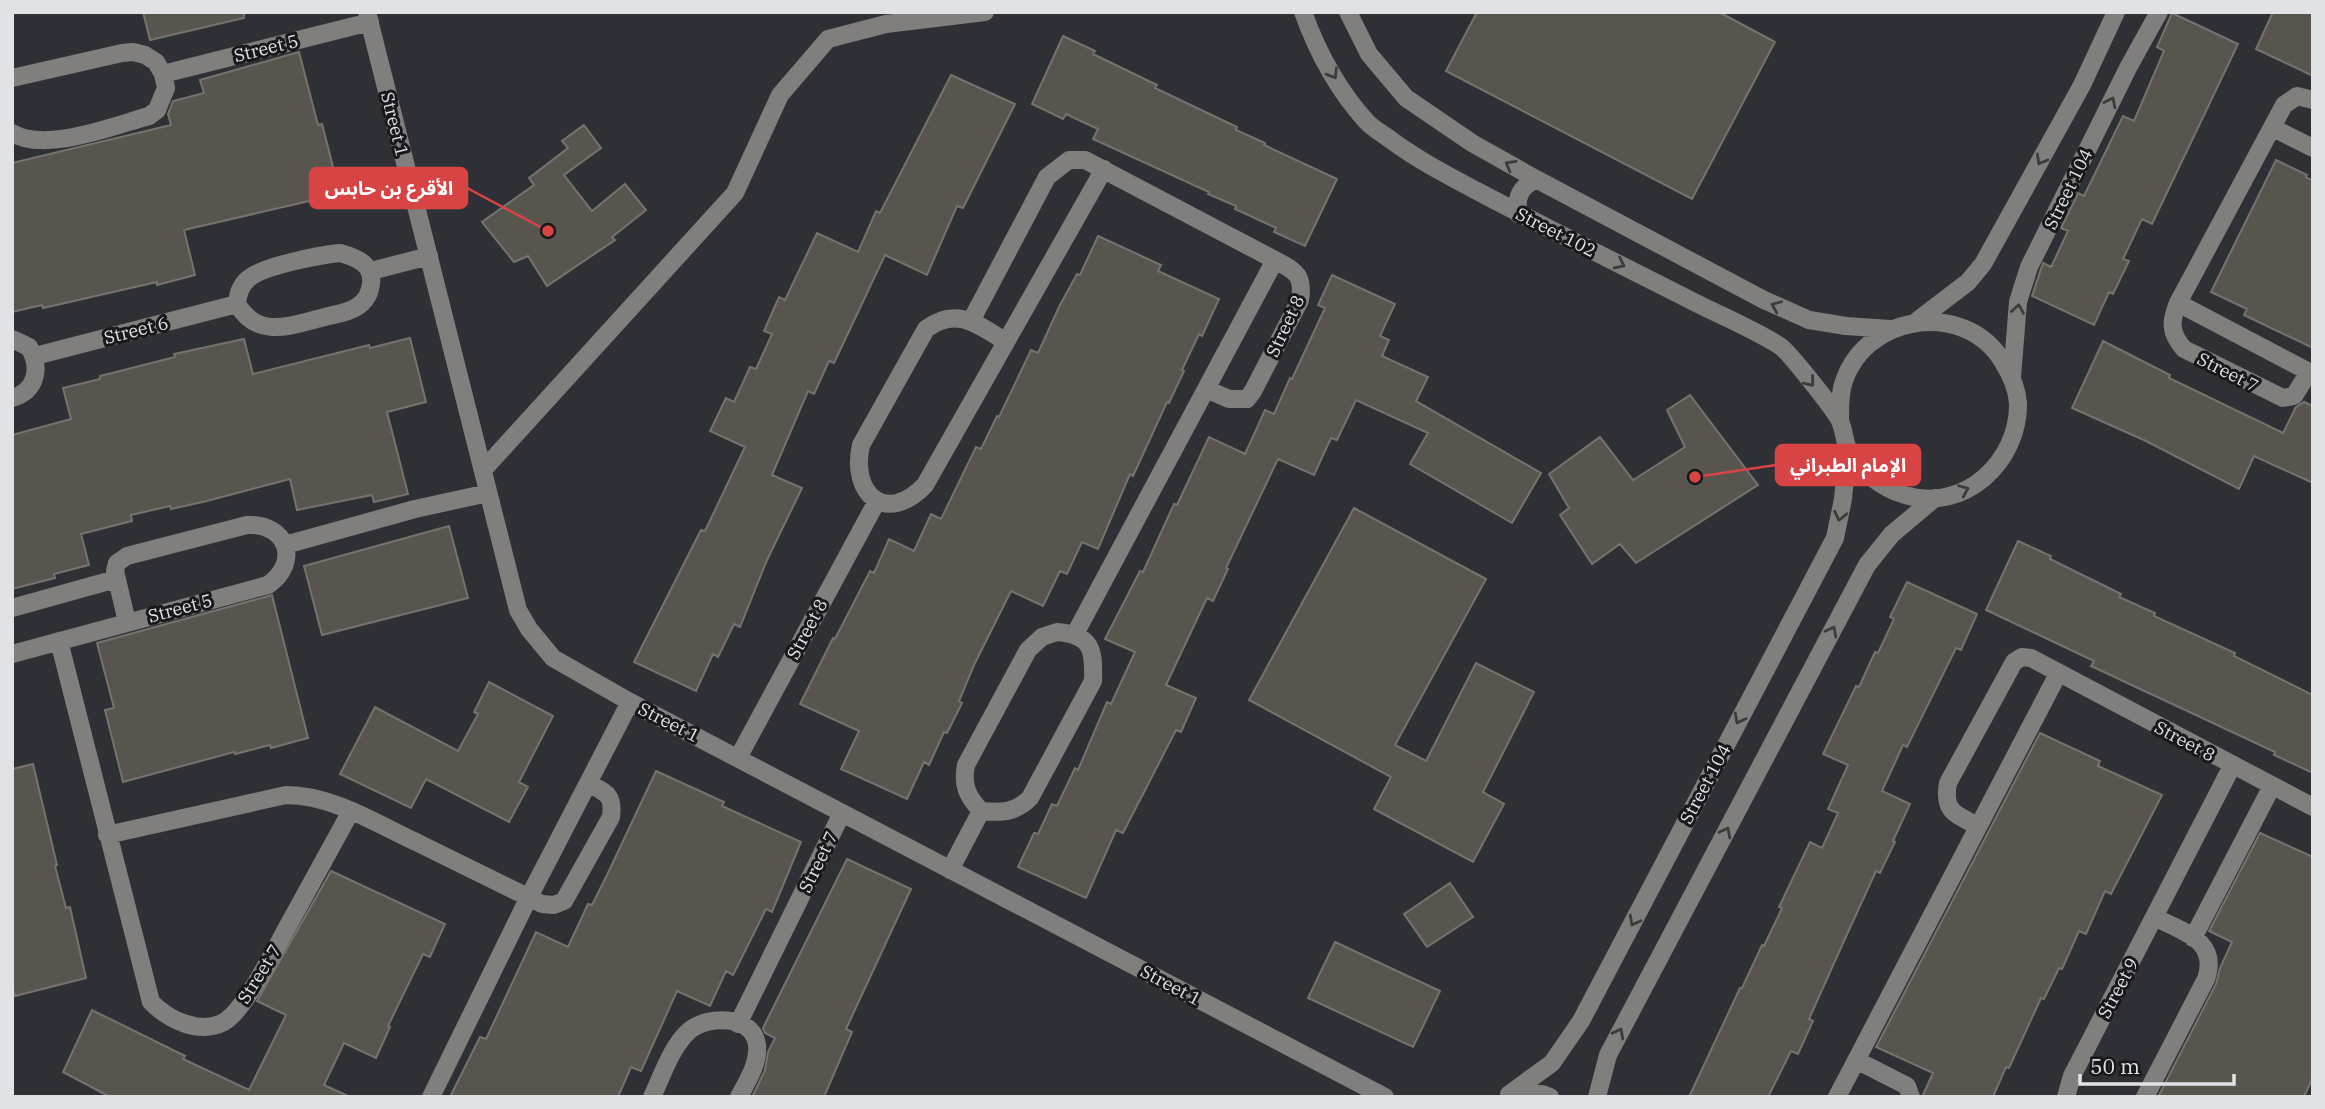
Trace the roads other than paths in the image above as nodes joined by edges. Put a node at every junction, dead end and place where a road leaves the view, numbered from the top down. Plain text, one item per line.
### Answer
1 (985, 12) edge
2 (1303, 12) edge
3 (1348, 12) edge
4 (2116, 12) edge
5 (2159, 12) edge
6 (368, 17) edge
7 (163, 74) junction
8 (12, 78) edge
9 (2313, 100) edge
10 (2273, 128) junction
11 (12, 133) edge
12 (2313, 148) edge
13 (1104, 169) junction
14 (1536, 179) junction
15 (1518, 214) junction
16 (429, 256) junction
17 (1275, 260) junction
18 (371, 271) junction
19 (2178, 303) junction
20 (237, 304) junction
21 (971, 321) junction
22 (1917, 321) junction
23 (1890, 329) junction
24 (12, 339) edge
25 (1005, 341) junction
26 (35, 356) junction
27 (2311, 373) edge
28 (2012, 377) junction
29 (1206, 389) junction
30 (12, 398) edge
31 (1840, 420) junction
32 (1848, 448) junction
33 (484, 469) junction
34 (488, 493) junction
35 (1935, 498) junction
36 (877, 501) junction
37 (285, 545) junction
38 (116, 579) junction
39 (12, 608) edge
40 (127, 622) junction
41 (1075, 634) junction
42 (59, 641) junction
43 (12, 654) edge
44 (2058, 674) junction
45 (631, 702) junction
46 (737, 758) junction
47 (2232, 766) junction
48 (588, 783) junction
49 (2272, 786) junction
50 (2313, 807) edge
51 (351, 811) junction
52 (981, 811) junction
53 (842, 813) junction
54 (1978, 826) junction
55 (107, 835) junction
56 (950, 870) junction
57 (528, 897) junction
58 (2156, 918) junction
59 (2193, 938) junction
60 (738, 1024) junction
61 (1856, 1060) junction
62 (1506, 1095) edge
63 (431, 1097) edge
64 (652, 1097) edge
65 (739, 1097) edge
66 (1386, 1097) edge
67 (1550, 1097) edge
68 (1597, 1097) edge
69 (1837, 1097) edge
70 (1912, 1097) edge
71 (2066, 1097) edge
72 (2145, 1097) edge

1 - 33 street
2 -> 15 street, Street 102
14 -> 3 street, Street 102
4 -> 22 street, Street 104
28 -> 5 street, Street 104
6 - 7 street, Street 5
6 - 16 street, Street 1
7 - 8 street
7 - 11 street
9 - 10 street, Street 7
10 - 12 street
10 - 19 street, Street 7
13 - 17 street, Street 8
13 - 21 street, Street 8
13 - 25 street
14 - 15 street
23 -> 14 street, Street 102
15 -> 31 street, Street 102
16 - 18 street
16 - 33 street, Street 1
17 - 29 street
17 - 29 street, Street 8
18 - 20 street
18 - 20 street
19 - 27 street, Street 7
19 - 27 street, Street 7
20 - 26 street, Street 6
21 - 25 street
21 - 36 street
22 - 23 street
22 - 28 street
23 - 31 street
24 - 26 street
25 - 36 street
26 - 30 street
35 -> 28 street
29 - 41 street
31 - 32 street
32 - 35 street
32 -> 62 street, Street 104
33 - 34 street, Street 1
34 - 37 street
34 - 45 street, Street 1
68 -> 35 street
36 - 46 street, Street 8
37 - 38 street
37 - 40 street, Street 5
38 - 39 street
38 - 40 street, Street 5
40 - 42 street, Street 5
41 - 52 street
41 - 52 street
42 - 43 street, Street 5
42 - 55 street, Street 7
44 - 47 street, Street 8
44 - 54 street
44 - 54 street, Street 8
45 - 46 street, Street 1
45 - 48 street
46 - 53 street, Street 1
47 - 49 street, Street 8
47 - 58 street, Street 9
48 - 57 street
48 - 57 street
49 - 50 street, Street 8
49 - 59 street
51 - 55 street
51 - 55 street, Street 7
51 - 57 street
52 - 56 street
53 - 56 street, Street 1
53 - 60 street, Street 7
54 - 61 street
56 - 66 street, Street 1
57 - 63 street
58 - 59 street
58 - 71 street, Street 9
59 - 72 street
60 - 64 street
60 - 65 street
61 - 69 street
61 - 70 street
62 - 67 street

